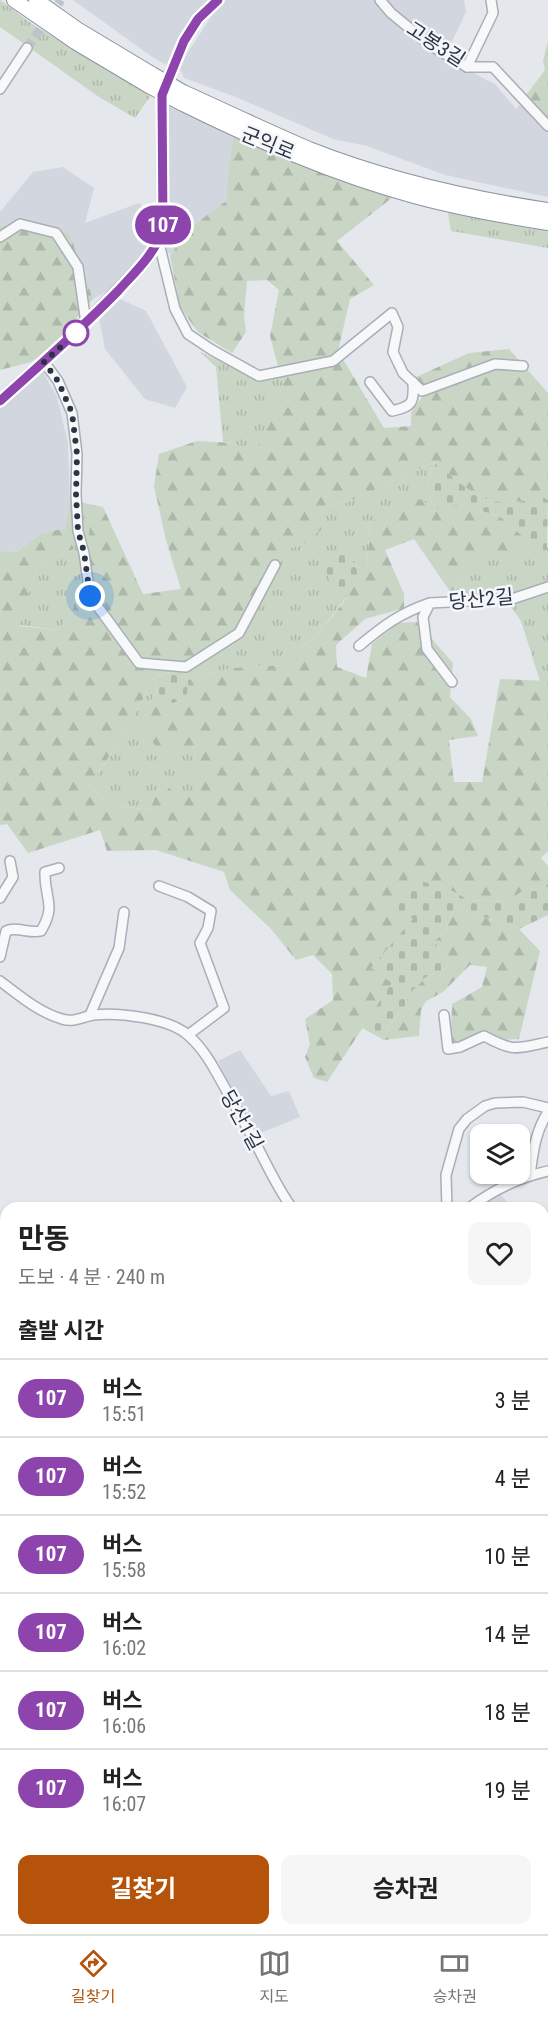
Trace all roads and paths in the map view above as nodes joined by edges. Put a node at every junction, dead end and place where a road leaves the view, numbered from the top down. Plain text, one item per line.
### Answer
1 (14, 0) edge
2 (36, 0) edge
3 (218, 0) edge
4 (380, 0) edge
5 (491, 0) edge
6 (27, 48) tunnel mouth
7 (467, 68) junction
8 (151, 80) junction
9 (0, 89) edge
10 (182, 98) junction
11 (548, 126) edge
12 (548, 210) edge
13 (548, 223) edge
14 (0, 237) edge
15 (159, 243) junction
16 (86, 323) junction
17 (44, 362) junction
18 (523, 366) dead end
19 (370, 382) dead end
20 (413, 382) junction
21 (0, 401) edge
22 (275, 565) dead end
23 (548, 586) edge
24 (430, 603) junction
25 (359, 646) dead end
26 (453, 682) dead end
27 (10, 861) dead end
28 (59, 868) dead end
29 (159, 886) dead end
30 (0, 898) edge
31 (124, 912) dead end
32 (0, 957) edge
33 (0, 981) edge
34 (90, 1015) junction
35 (444, 1015) dead end
36 (188, 1035) junction
37 (548, 1042) edge
38 (548, 1108) edge
39 (548, 1113) edge
40 (548, 1171) edge
41 (530, 1175) joint
42 (507, 1184) edge
43 (288, 1202) edge
44 (447, 1202) edge
45 (478, 1202) edge

1 - 8 highway, 군익로
2 - 8 highway, 군익로
3 - 15 main road
4 - 7 street, 고봉3길
5 - 7 street
6 - 9 street
7 - 11 street, 고봉3길
8 - 10 highway, 군익로, bridge
10 - 12 highway, 군익로
10 - 13 highway, 군익로
14 - 16 street
15 - 16 main road
15 - 20 street
16 - 17 main road
17 - 21 main road
17 - 22 street
18 - 20 street
19 - 20 street
23 - 24 street, 당산2길
24 - 25 street
24 - 26 street, 당산2길
27 - 30 street
28 - 32 street
29 - 36 street
31 - 34 street
33 - 34 street, 당산1길
34 - 36 street, 당산1길
35 - 37 street
36 - 43 street, 당산1길
38 - 44 street
39 - 41 street
40 - 41 street
42 - 45 street

